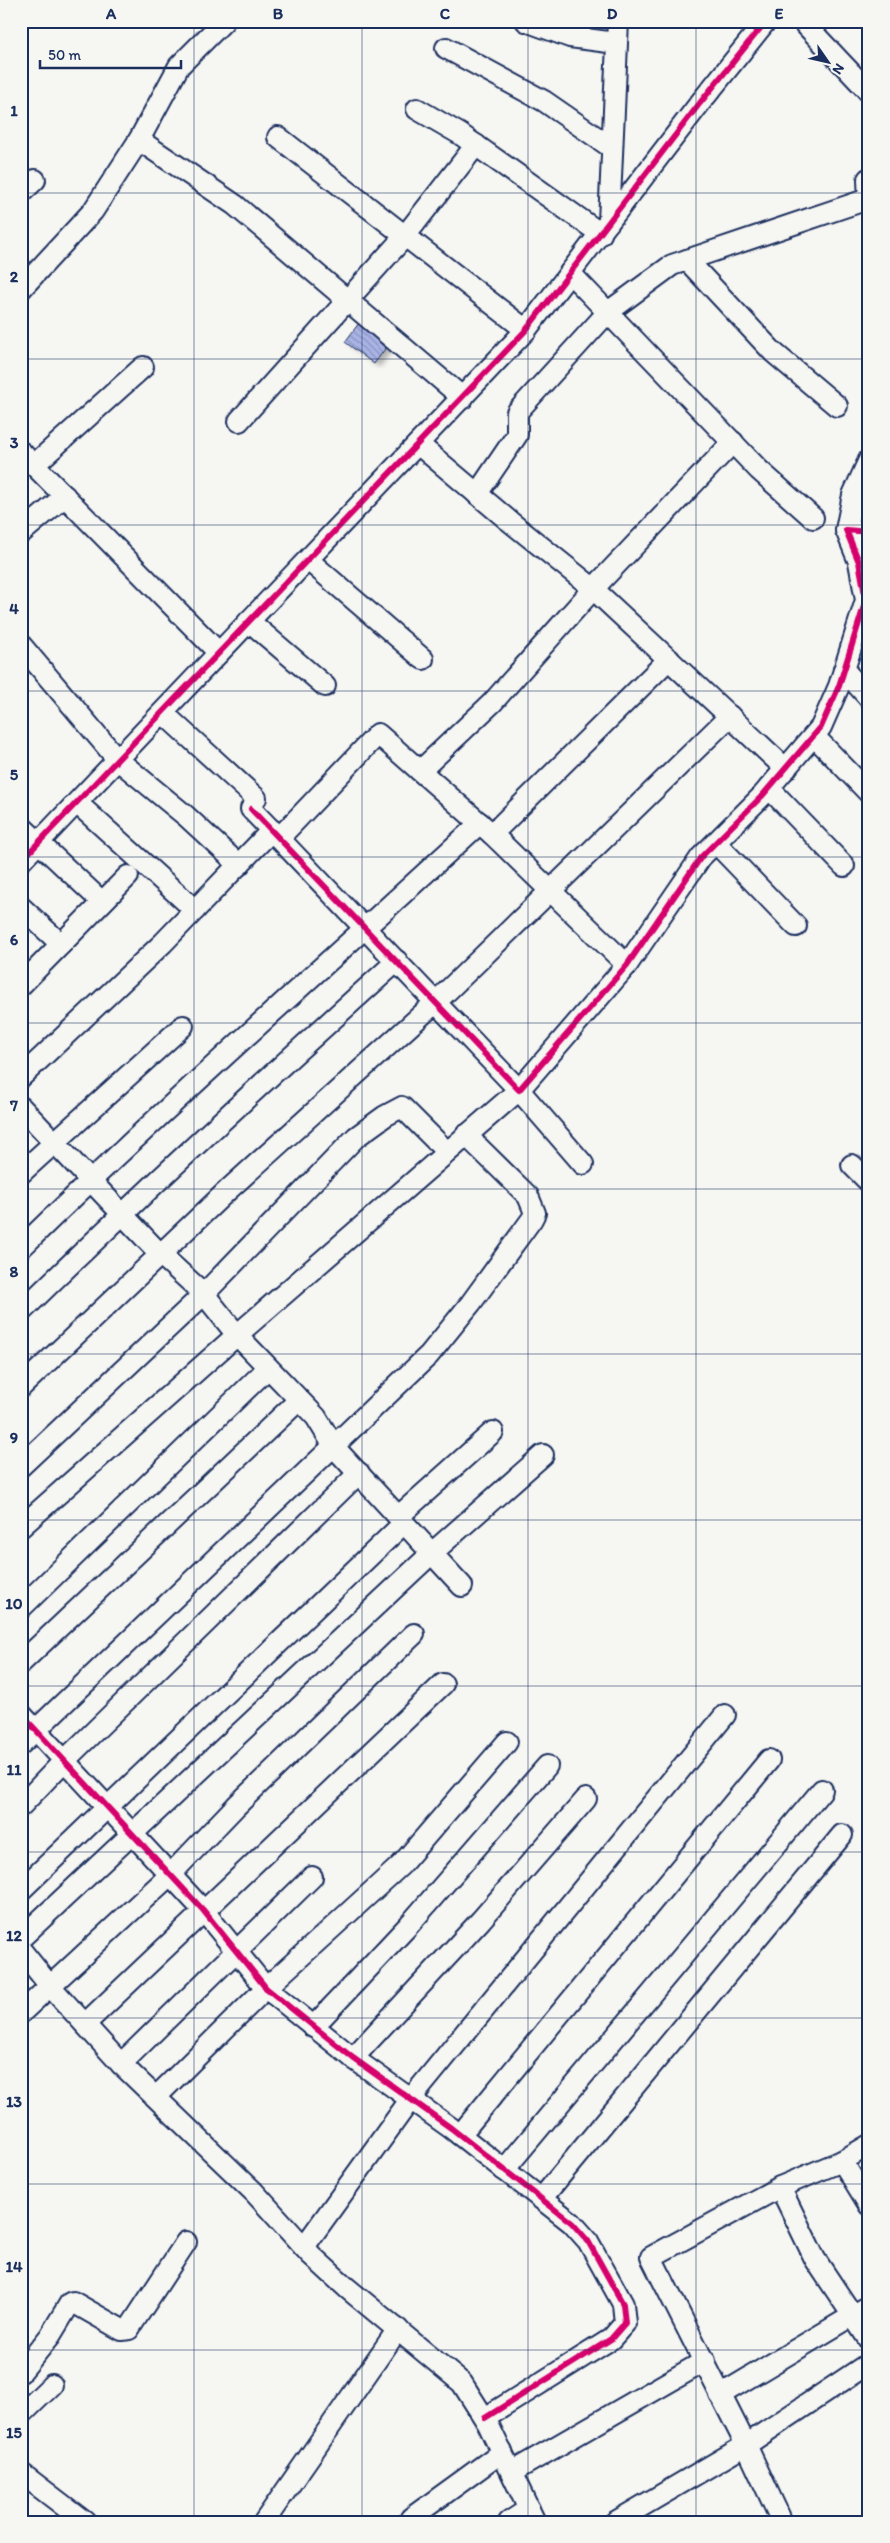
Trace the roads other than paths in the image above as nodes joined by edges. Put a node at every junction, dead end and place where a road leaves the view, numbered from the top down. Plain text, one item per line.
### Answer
1 (224, 21) edge
2 (526, 21) edge
3 (618, 21) edge
4 (766, 21) edge
5 (802, 21) edge
6 (616, 43) junction
7 (446, 48) dead end
8 (869, 92) edge
9 (417, 109) dead end
10 (278, 137) dead end
11 (139, 140) junction
12 (476, 145) junction
13 (612, 148) junction
14 (868, 194) edge
15 (605, 228) junction
16 (405, 236) junction
17 (687, 260) junction
18 (570, 273) junction
19 (21, 289) edge
20 (347, 301) junction
21 (608, 312) junction
22 (526, 330) junction
23 (143, 367) dead end
24 (463, 398) junction
25 (836, 406) dead end
26 (239, 421) dead end
27 (732, 442) junction
28 (418, 444) junction
29 (25, 457) edge
30 (869, 460) edge
31 (477, 494) junction
32 (65, 496) junction
33 (813, 518) dead end
34 (846, 530) junction
35 (869, 532) edge
36 (21, 533) edge
37 (308, 560) junction
38 (593, 589) junction
39 (864, 618) edge
40 (249, 621) junction
41 (21, 645) edge
42 (219, 653) junction
43 (423, 659) dead end
44 (669, 659) junction
45 (844, 670) junction
46 (325, 686) dead end
47 (869, 698) edge
48 (163, 713) junction
49 (730, 716) junction
50 (814, 736) junction
51 (118, 760) junction
52 (786, 769) junction
53 (420, 771) junction
54 (769, 788) junction
55 (869, 793) edge
56 (77, 803) junction
57 (21, 826) edge
58 (486, 829) junction
59 (275, 834) junction
60 (38, 843) junction
61 (716, 843) junction
62 (21, 861) edge
63 (238, 865) junction
64 (844, 866) dead end
65 (128, 876) dead end
66 (551, 890) junction
67 (102, 902) junction
68 (21, 907) edge
69 (195, 910) junction
70 (796, 926) dead end
71 (366, 928) junction
72 (61, 944) junction
73 (397, 961) junction
74 (627, 966) junction
75 (21, 985) edge
76 (436, 1002) junction
77 (183, 1026) dead end
78 (21, 1077) edge
79 (519, 1090) junction
80 (21, 1107) edge
81 (466, 1135) junction
82 (55, 1143) junction
83 (447, 1152) junction
84 (583, 1164) dead end
85 (852, 1165) dead end
86 (21, 1173) edge
87 (90, 1180) junction
88 (869, 1182) edge
89 (121, 1214) junction
90 (21, 1248) edge
91 (161, 1255) junction
92 (204, 1294) junction
93 (21, 1312) edge
94 (236, 1335) junction
95 (268, 1368) junction
96 (21, 1387) edge
97 (299, 1400) junction
98 (493, 1432) dead end
99 (335, 1448) junction
100 (543, 1455) dead end
101 (21, 1466) edge
102 (359, 1474) junction
103 (401, 1519) junction
104 (21, 1527) edge
105 (432, 1553) junction
106 (462, 1586) dead end
107 (21, 1608) edge
108 (414, 1634) dead end
109 (21, 1663) edge
110 (444, 1684) dead end
111 (21, 1714) edge
112 (725, 1715) dead end
113 (36, 1729) junction
114 (507, 1742) dead end
115 (21, 1744) edge
116 (769, 1760) dead end
117 (64, 1761) junction
118 (547, 1766) dead end
119 (822, 1790) dead end
120 (586, 1799) dead end
121 (21, 1806) edge
122 (108, 1808) junction
123 (133, 1833) junction
124 (842, 1835) dead end
125 (170, 1875) junction
126 (312, 1877) dead end
127 (21, 1890) edge
128 (203, 1910) junction
129 (21, 1938) edge
130 (21, 1950) edge
131 (237, 1953) junction
132 (50, 1986) junction
133 (266, 1988) junction
134 (21, 2013) edge
135 (85, 2024) junction
136 (313, 2027) junction
137 (353, 2058) junction
138 (121, 2064) junction
139 (156, 2097) junction
140 (410, 2100) junction
141 (460, 2135) junction
142 (869, 2145) edge
143 (842, 2161) junction
144 (504, 2170) junction
145 (780, 2187) junction
146 (542, 2198) junction
147 (869, 2205) edge
148 (186, 2242) dead end
149 (304, 2247) junction
150 (860, 2311) edge
151 (398, 2329) junction
152 (869, 2340) edge
153 (704, 2362) junction
154 (869, 2363) edge
155 (21, 2372) edge
156 (52, 2384) dead end
157 (720, 2395) junction
158 (21, 2415) edge
159 (485, 2418) junction
160 (746, 2445) junction
161 (502, 2452) junction
162 (512, 2472) junction
163 (21, 2473) edge
164 (532, 2515) edge
165 (411, 2518) dead end
166 (85, 2522) edge
167 (264, 2522) edge
168 (509, 2522) edge
169 (615, 2522) edge
170 (782, 2522) edge

1 - 11 street
2 - 6 street
3 - 6 street
4 - 15 street
5 - 8 street
6 - 13 street
7 - 13 street
9 - 12 street
10 - 16 street
11 - 19 street
11 - 20 street
12 - 15 street
12 - 16 street
13 - 15 street
14 - 17 street
15 - 18 street
16 - 20 street
16 - 22 street
17 - 21 street
17 - 25 street
18 - 21 street
18 - 22 street
20 - 24 street
20 - 26 street
21 - 27 street
21 - 31 street
22 - 24 street
23 - 29 street
24 - 28 street
27 - 33 street
27 - 38 street
28 - 31 street
28 - 37 street
29 - 32 street
30 - 34 street
31 - 38 street
32 - 36 street
32 - 42 street
34 - 35 street
34 - 39 street
37 - 40 street
37 - 43 street
38 - 44 street
38 - 53 street
39 - 45 street
40 - 42 street
40 - 46 street
41 - 51 street
42 - 48 street
44 - 49 street
44 - 58 street
45 - 47 street
45 - 50 street
48 - 51 street
48 - 59 street
49 - 52 street
49 - 66 street
50 - 52 street
50 - 55 street
51 - 56 street
51 - 63 street
52 - 54 street
53 - 58 street
53 - 59 street
54 - 61 street
54 - 64 street
56 - 60 street
56 - 69 street
57 - 60 street
58 - 66 street
58 - 71 street
59 - 63 street
59 - 71 street
60 - 62 street
60 - 67 street
61 - 70 street
61 - 74 street
63 - 69 street
65 - 67 street
66 - 74 street
66 - 76 street
67 - 72 street
68 - 72 street
69 - 78 street
71 - 73 street
71 - 87 street
72 - 75 street
73 - 76 street
73 - 89 street
74 - 79 street
76 - 79 street
76 - 91 street
77 - 82 street
79 - 81 street
79 - 84 street
80 - 82 street
81 - 83 street
81 - 99 street
82 - 86 street
82 - 87 street
83 - 92 street
83 - 94 street
85 - 88 street
87 - 89 street
87 - 90 street
89 - 91 street
89 - 93 street
91 - 92 street
91 - 96 street
92 - 94 street
92 - 101 street
94 - 95 street
94 - 104 street
95 - 97 street
95 - 107 street
97 - 99 street
97 - 109 street
98 - 103 street
99 - 102 street
99 - 113 street
100 - 105 street
102 - 103 street
102 - 117 street
103 - 105 street
103 - 122 street
105 - 106 street
105 - 123 street
108 - 125 street
110 - 128 street
111 - 113 street
112 - 140 street
113 - 115 street
113 - 117 street
114 - 133 street
116 - 141 street
117 - 121 street
117 - 122 street
118 - 136 street
119 - 144 street
120 - 137 street
122 - 123 street
122 - 127 street
123 - 125 street
123 - 129 street
124 - 146 street
125 - 128 street
125 - 132 street
126 - 131 street
128 - 131 street
128 - 135 street
130 - 132 street
131 - 133 street
131 - 138 street
132 - 134 street
132 - 135 street
133 - 136 street
133 - 139 street
135 - 138 street
136 - 137 street
137 - 140 street
138 - 139 street
139 - 149 street
140 - 141 street
140 - 149 street
141 - 144 street
142 - 143 street
143 - 145 street
143 - 147 street
144 - 146 street
145 - 150 street
145 - 153 street
146 - 159 street
148 - 155 street
149 - 151 street
150 - 152 street
150 - 157 street
151 - 159 street
151 - 167 street
153 - 157 street
153 - 162 street
154 - 160 street
156 - 158 street
157 - 160 street
159 - 161 street
160 - 169 street
160 - 170 street
161 - 162 street
161 - 165 street
162 - 164 street
163 - 166 street
164 - 168 street

